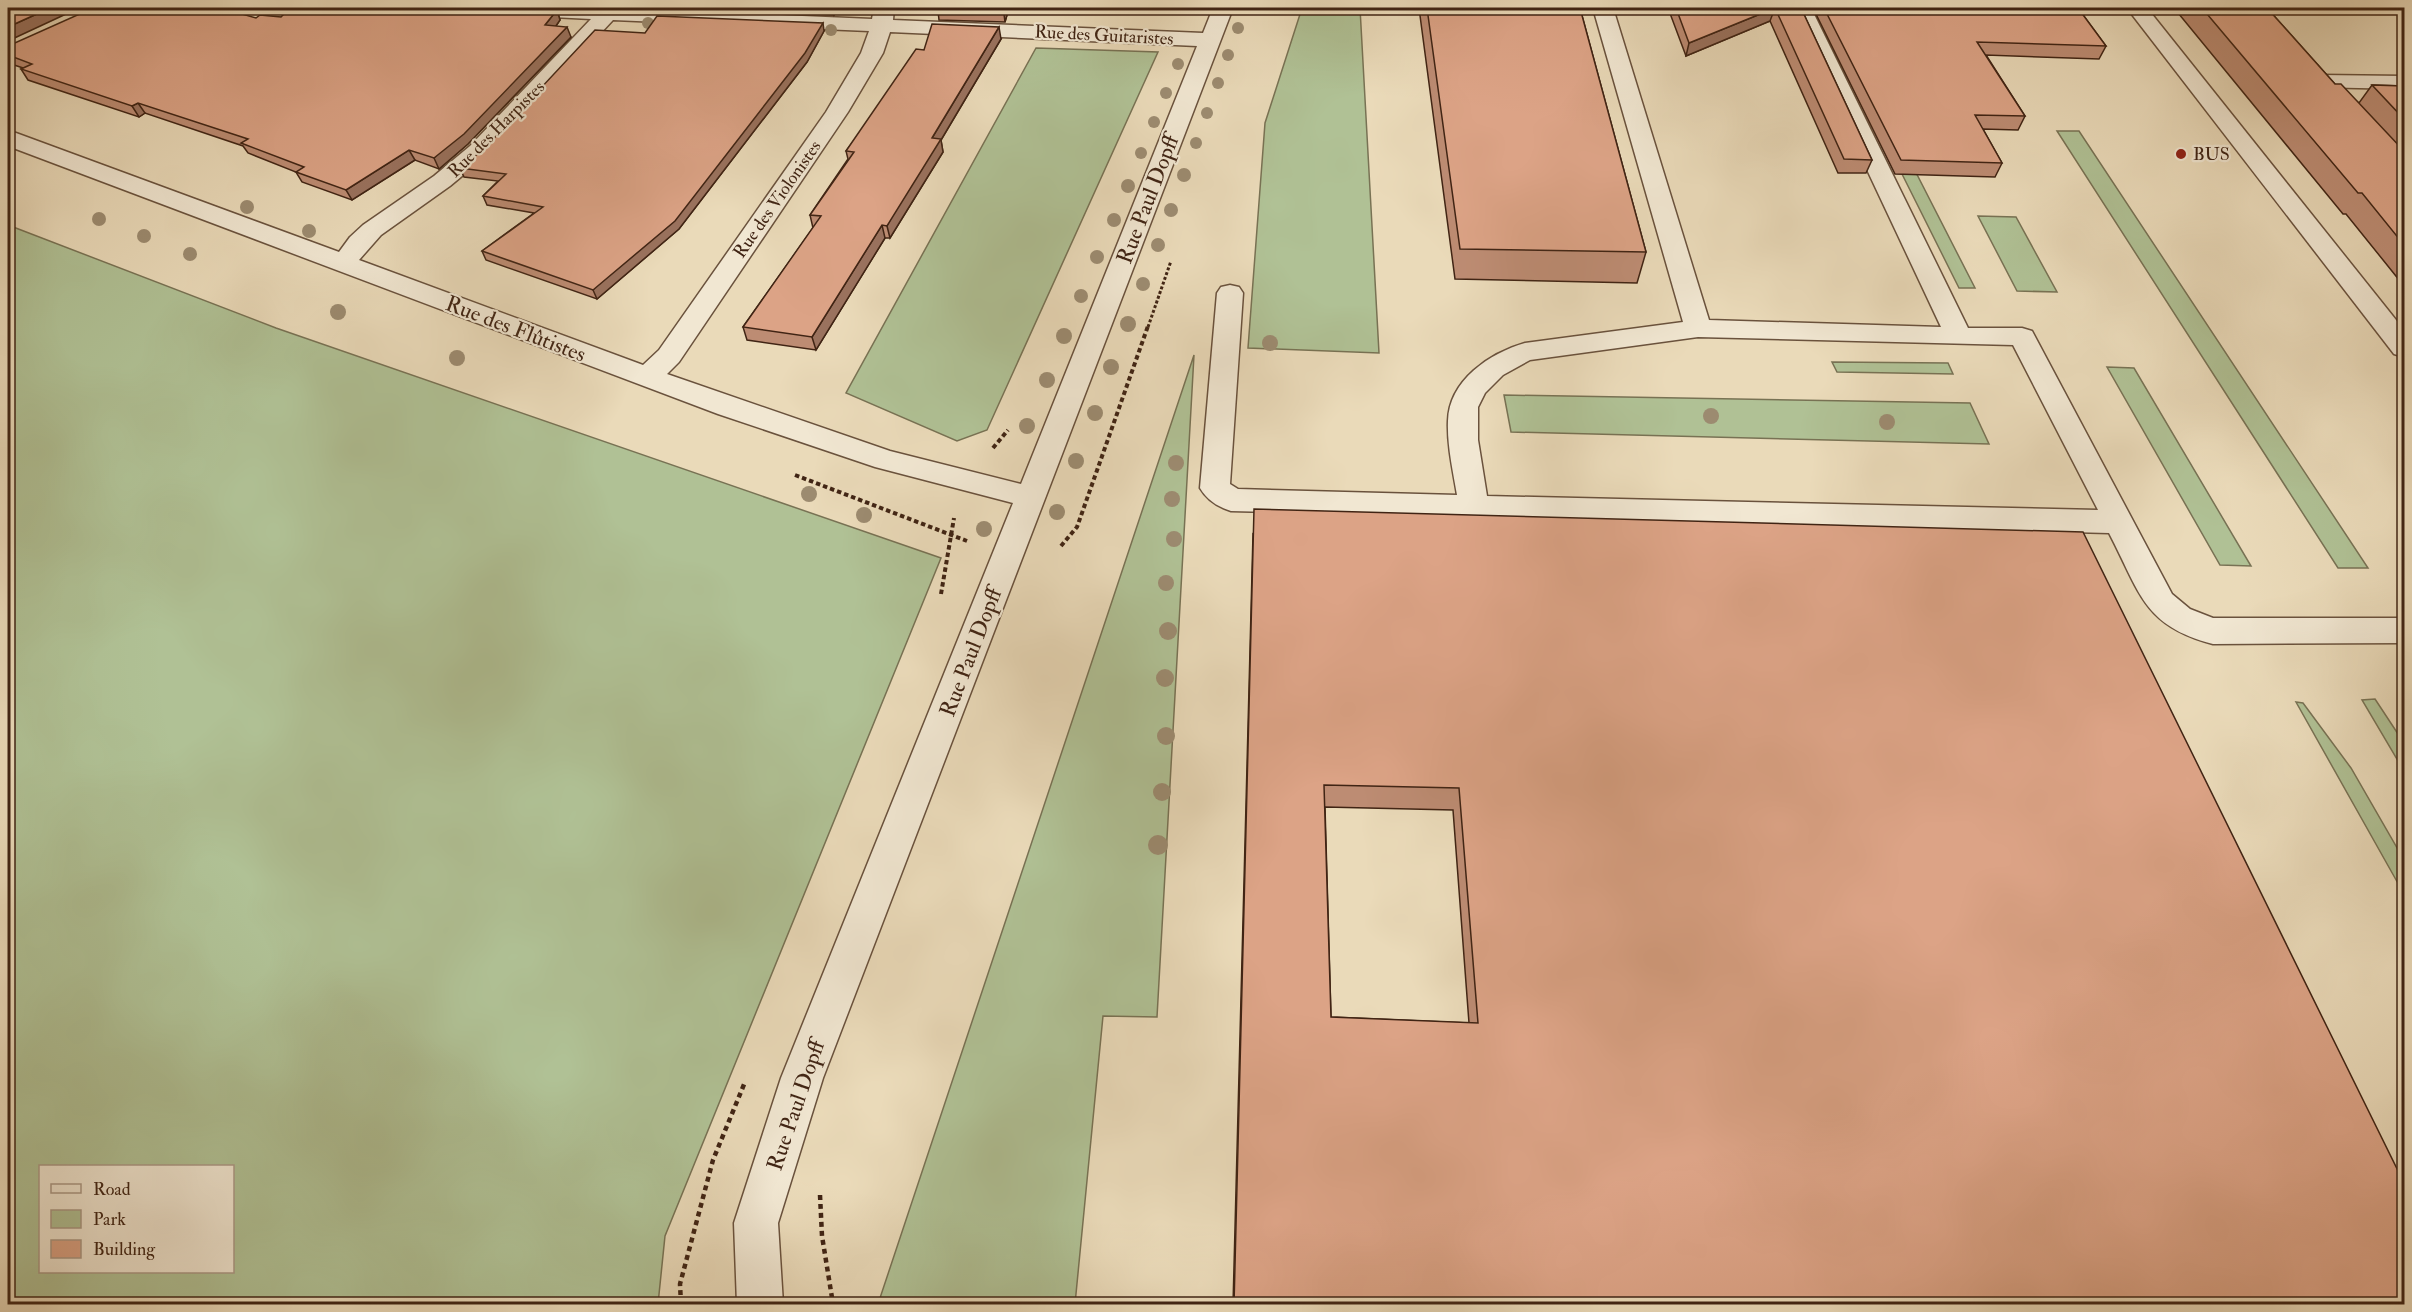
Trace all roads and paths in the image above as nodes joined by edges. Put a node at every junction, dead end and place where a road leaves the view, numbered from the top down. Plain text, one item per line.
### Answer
1 (494, 8) edge
2 (1222, 8) edge
3 (1603, 8) edge
4 (1801, 8) edge
5 (2137, 8) edge
6 (610, 10) edge
7 (883, 16) edge
8 (1210, 40) junction
9 (2306, 65) edge
10 (2321, 82) junction
11 (2404, 83) edge
12 (2344, 106) edge
13 (8, 138) edge
14 (1173, 256) dead end
15 (344, 263) junction
16 (1230, 293) dead end
17 (1698, 328) junction
18 (1959, 336) junction
19 (2404, 348) edge
20 (646, 378) junction
21 (1030, 497) junction
22 (1474, 506) junction
23 (2119, 522) junction
24 (1059, 550) dead end
25 (2404, 631) edge
26 (819, 1190) dead end
27 (760, 1305) edge
28 (833, 1305) edge

1 - 6 street, Rue des Guitaristes
2 - 8 street, Rue Paul Dopff
3 - 17 street
4 - 18 street
5 - 19 street
6 - 7 street, Rue des Guitaristes
6 - 15 street, Rue des Harpistes
7 - 8 street, Rue des Guitaristes
7 - 20 street, Rue des Violonistes
8 - 21 street, Rue Paul Dopff
9 - 10 street
10 - 11 street
10 - 12 street
13 - 15 street, Rue des Flûtistes
14 - 24 path, Rue Paul Dopff
15 - 20 street, Rue des Flûtistes
16 - 22 street
17 - 18 street
17 - 22 street
18 - 23 street
20 - 21 street, Rue des Flûtistes
21 - 27 street, Rue Paul Dopff
22 - 23 street
23 - 25 street
26 - 28 path

